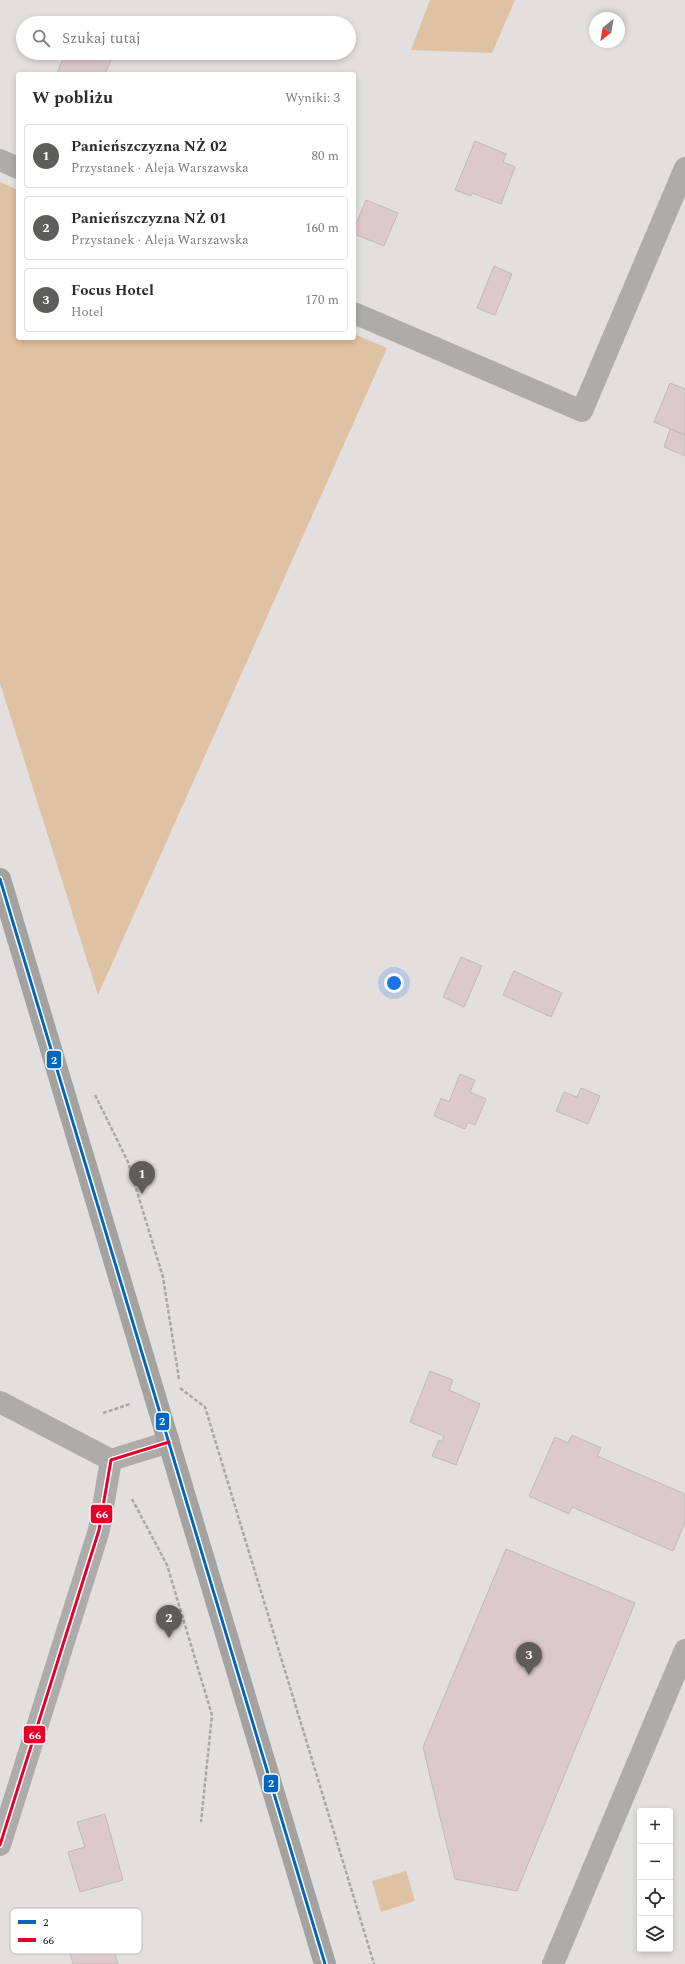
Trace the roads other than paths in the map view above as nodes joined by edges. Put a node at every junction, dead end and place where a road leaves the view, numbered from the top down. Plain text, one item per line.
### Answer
1 (0, 160) edge
2 (16, 167) edge
3 (685, 168) edge
4 (356, 313) edge
5 (0, 879) edge
6 (0, 1402) edge
7 (169, 1442) junction
8 (111, 1460) junction
9 (685, 1650) edge
10 (0, 1845) edge
11 (325, 1964) edge
12 (553, 1964) edge

1 - 2 street
3 - 4 street
5 - 7 street
6 - 8 street
7 - 8 street
7 - 11 street
8 - 10 street
9 - 12 street

